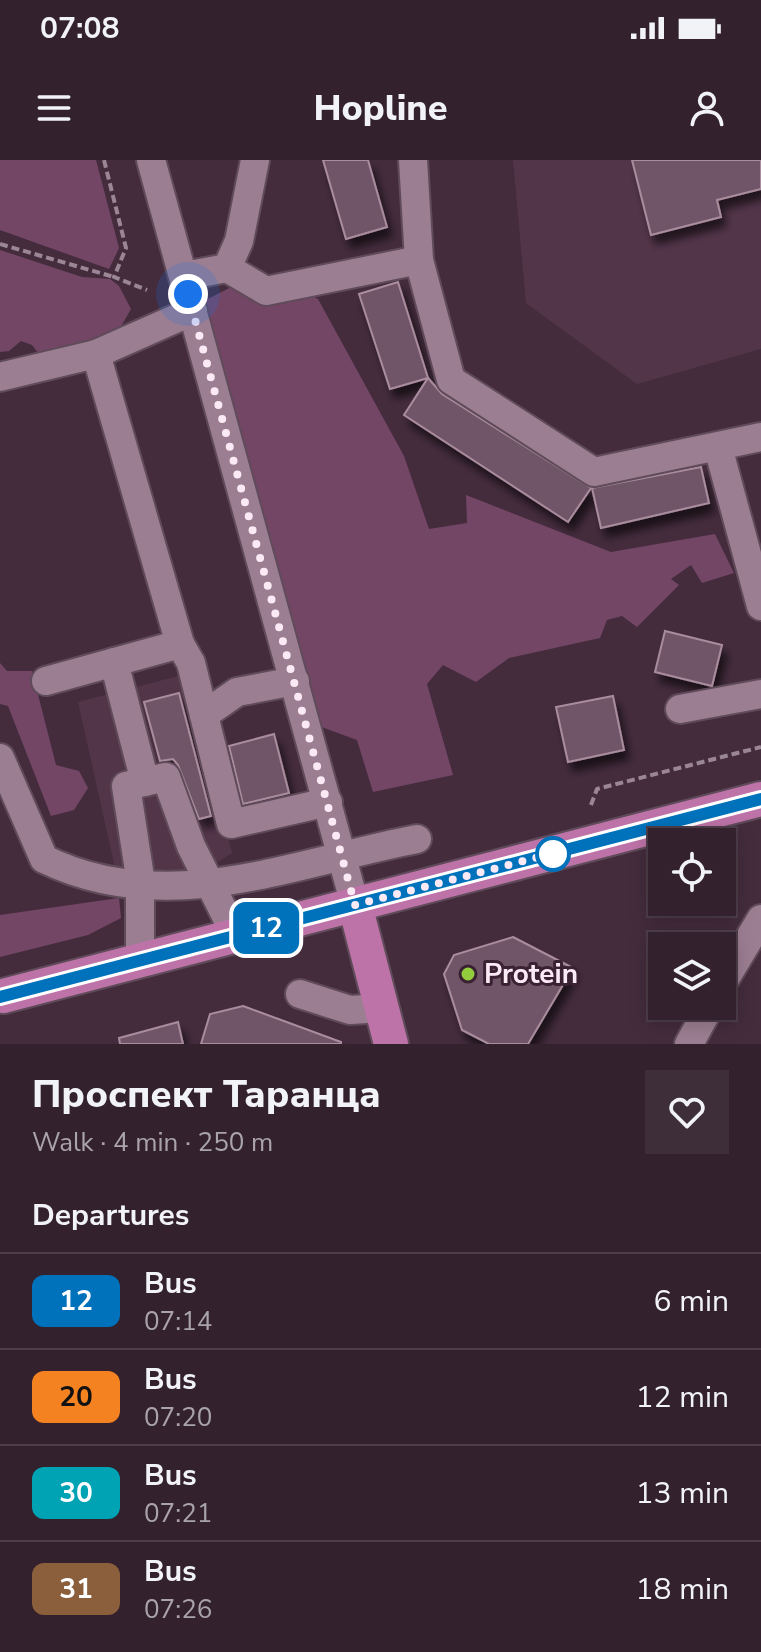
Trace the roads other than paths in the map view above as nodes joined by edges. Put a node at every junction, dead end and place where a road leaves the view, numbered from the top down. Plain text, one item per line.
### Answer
1 (151, 160) edge
2 (255, 160) edge
3 (413, 160) edge
4 (419, 260) junction
5 (227, 268) junction
6 (184, 276) junction
7 (193, 311) junction
8 (96, 354) junction
9 (0, 377) edge
10 (761, 437) edge
11 (718, 447) junction
12 (761, 606) edge
13 (180, 644) junction
14 (114, 662) junction
15 (46, 681) dead end
16 (295, 681) junction
17 (761, 694) edge
18 (680, 709) dead end
19 (204, 715) junction
20 (0, 758) edge
21 (145, 782) junction
22 (761, 799) edge
23 (328, 802) junction
24 (417, 839) dead end
25 (341, 853) junction
26 (211, 886) junction
27 (140, 888) junction
28 (355, 905) junction
29 (761, 919) edge
30 (236, 936) junction
31 (140, 961) junction
32 (736, 961) edge
33 (300, 994) dead end
34 (1, 996) edge
35 (383, 1008) junction
36 (702, 1020) edge
37 (391, 1044) edge
38 (689, 1044) edge

1 - 6 street
2 - 5 street
3 - 4 street
4 - 5 street
4 - 11 street
5 - 6 street
6 - 7 street
7 - 8 street
7 - 16 street
8 - 9 street
8 - 13 street
10 - 11 street
11 - 12 street
13 - 14 street
13 - 19 street
14 - 15 street
14 - 21 street
16 - 19 street
16 - 23 street
17 - 18 street
19 - 23 street
20 - 27 street
21 - 26 street
21 - 27 street
22 - 28 main road
23 - 25 street
24 - 25 street
25 - 26 street
25 - 28 street
26 - 27 street
26 - 30 street
27 - 31 street
28 - 30 main road
28 - 35 main road
29 - 32 street
30 - 31 main road
31 - 34 main road
33 - 35 street
35 - 37 main road
36 - 38 street

